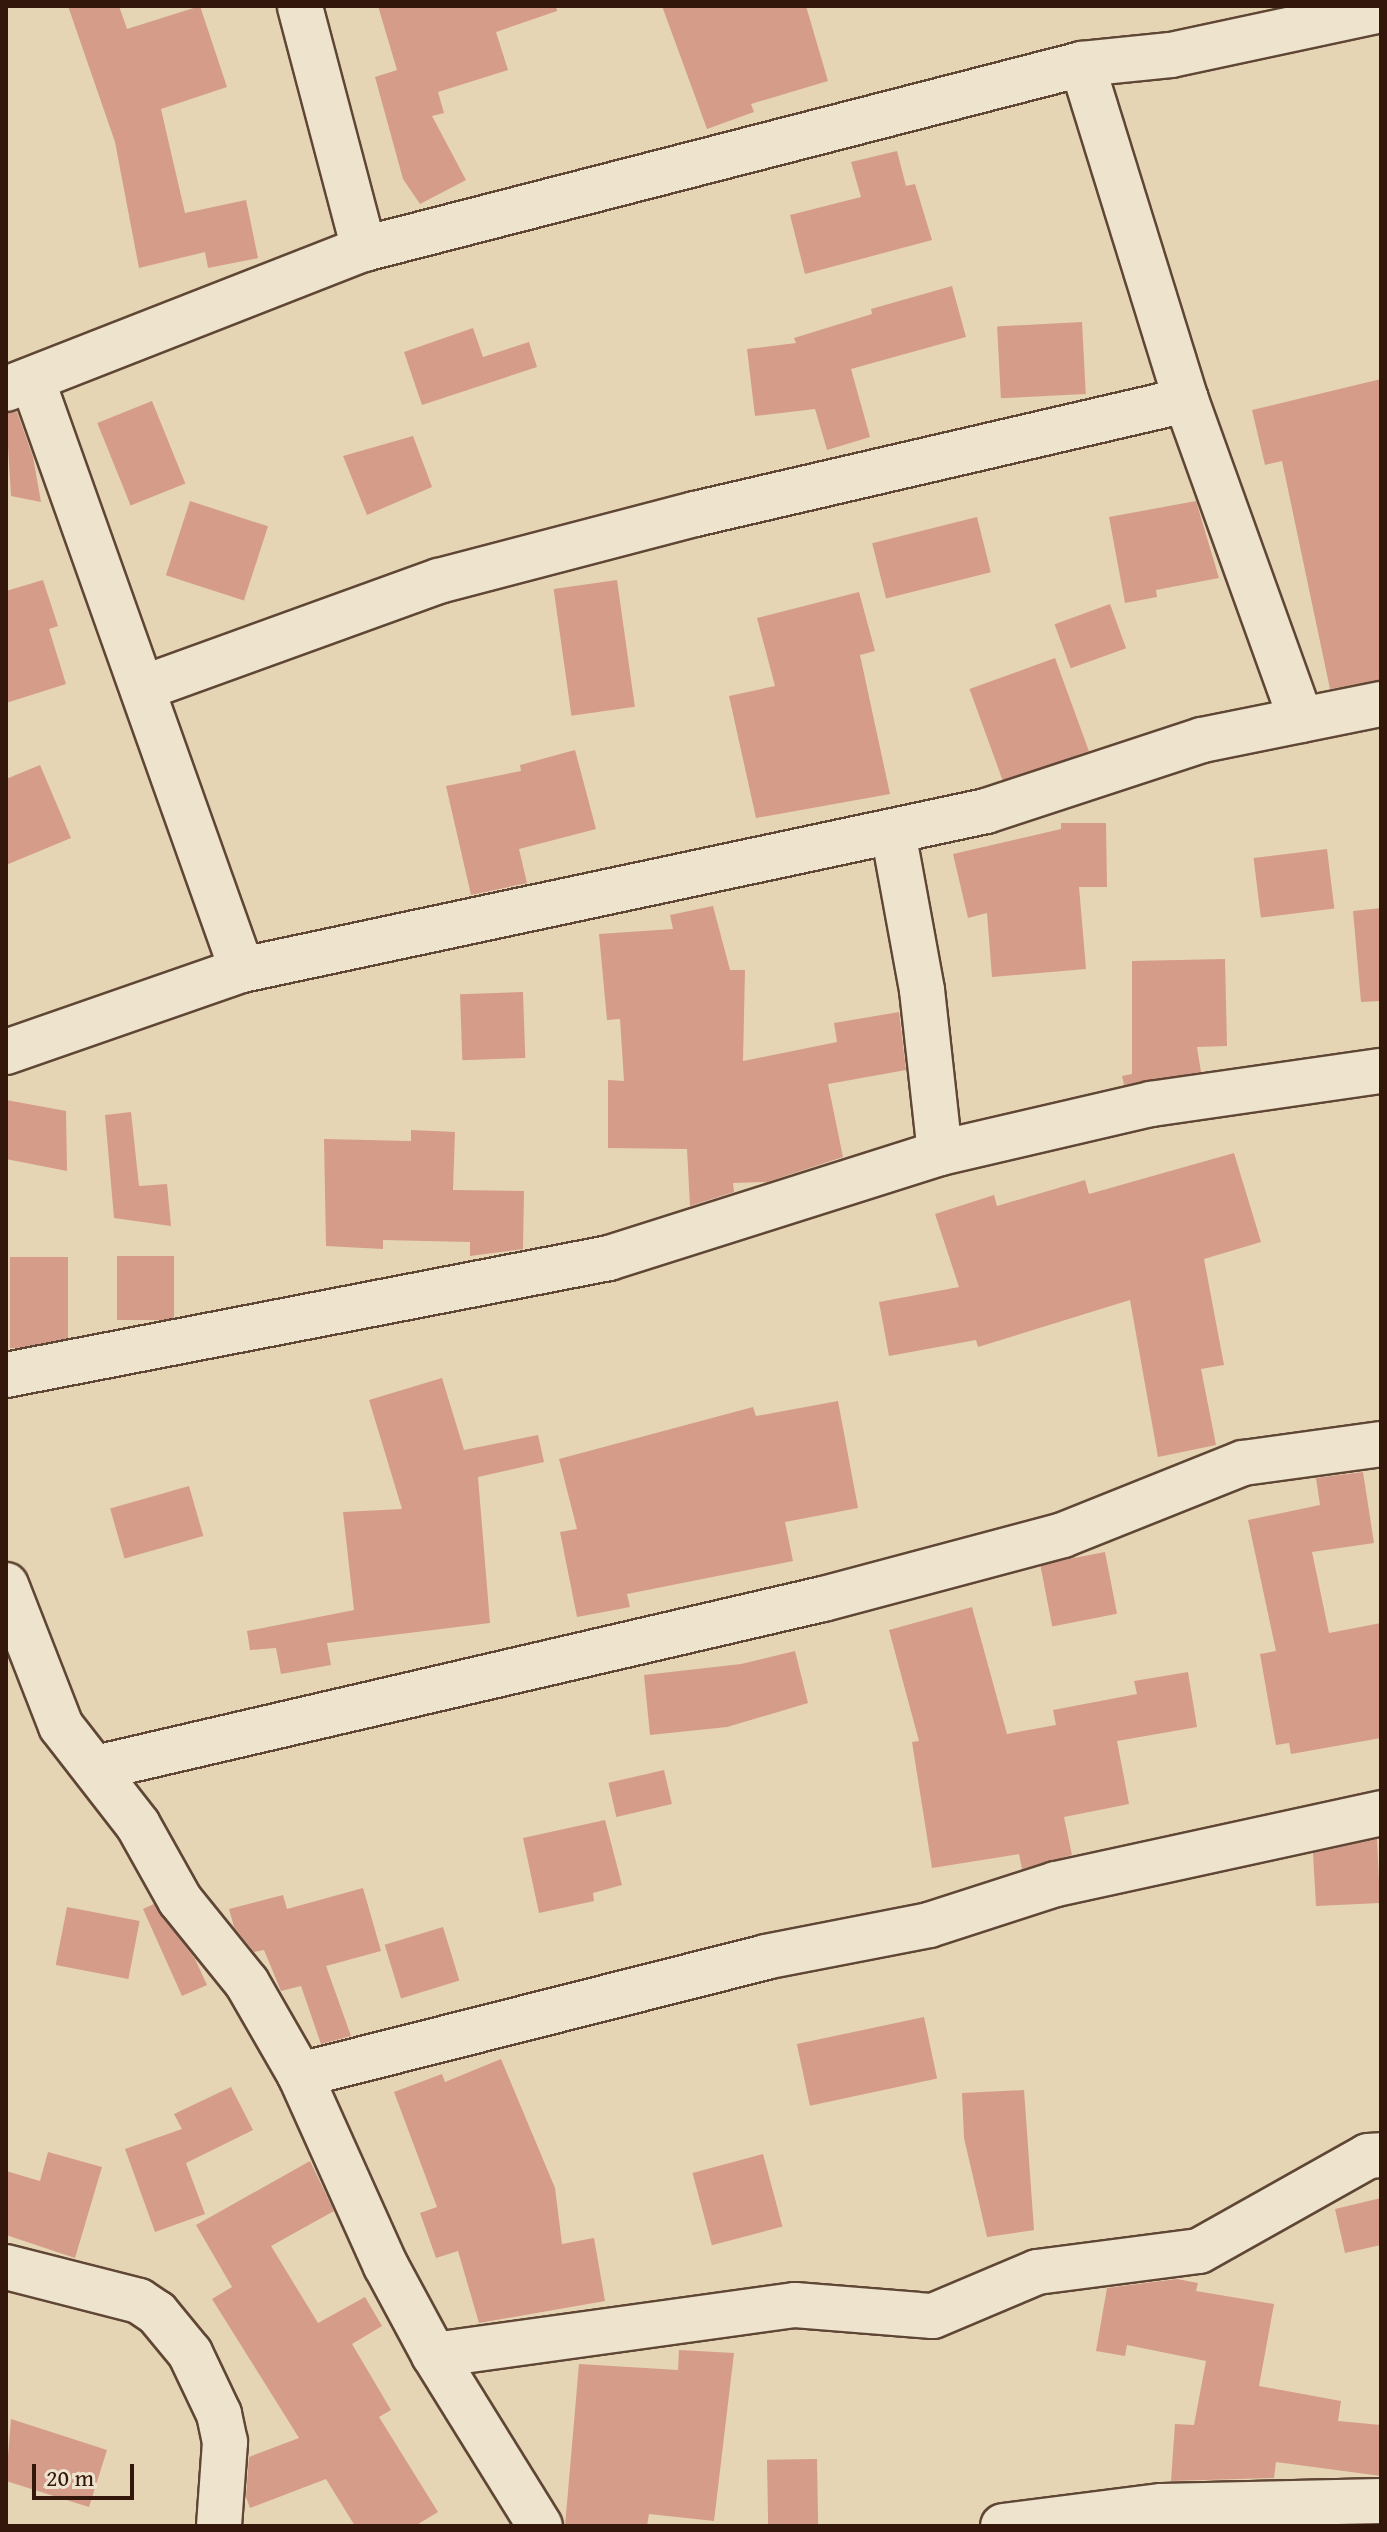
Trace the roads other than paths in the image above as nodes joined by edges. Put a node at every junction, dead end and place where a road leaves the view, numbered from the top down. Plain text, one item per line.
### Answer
1 (300, 6) edge
2 (1381, 10) edge
3 (1082, 64) junction
4 (364, 249) junction
5 (19, 385) edge
6 (1186, 400) junction
7 (143, 688) junction
8 (1381, 704) edge
9 (1301, 720) junction
10 (893, 832) junction
11 (242, 970) junction
12 (6, 1052) edge
13 (1381, 1071) edge
14 (940, 1153) junction
15 (6, 1375) edge
16 (1381, 1444) edge
17 (6, 1585) edge
18 (96, 1768) junction
19 (1381, 1813) edge
20 (300, 2075) junction
21 (1381, 2155) edge
22 (6, 2267) edge
23 (434, 2355) junction
24 (1381, 2501) edge
25 (219, 2526) edge
26 (540, 2526) edge
27 (1003, 2526) edge

1 - 4 street
2 - 3 street
3 - 4 street
3 - 6 street
4 - 5 street
5 - 7 street
6 - 7 street
6 - 9 street
7 - 11 street
8 - 9 street
9 - 10 street
10 - 11 street
10 - 14 street
11 - 12 street
13 - 14 street
14 - 15 street
16 - 18 street
17 - 18 street
18 - 20 street
19 - 20 street
20 - 23 street
21 - 23 street
22 - 25 street
23 - 26 street
24 - 27 street

